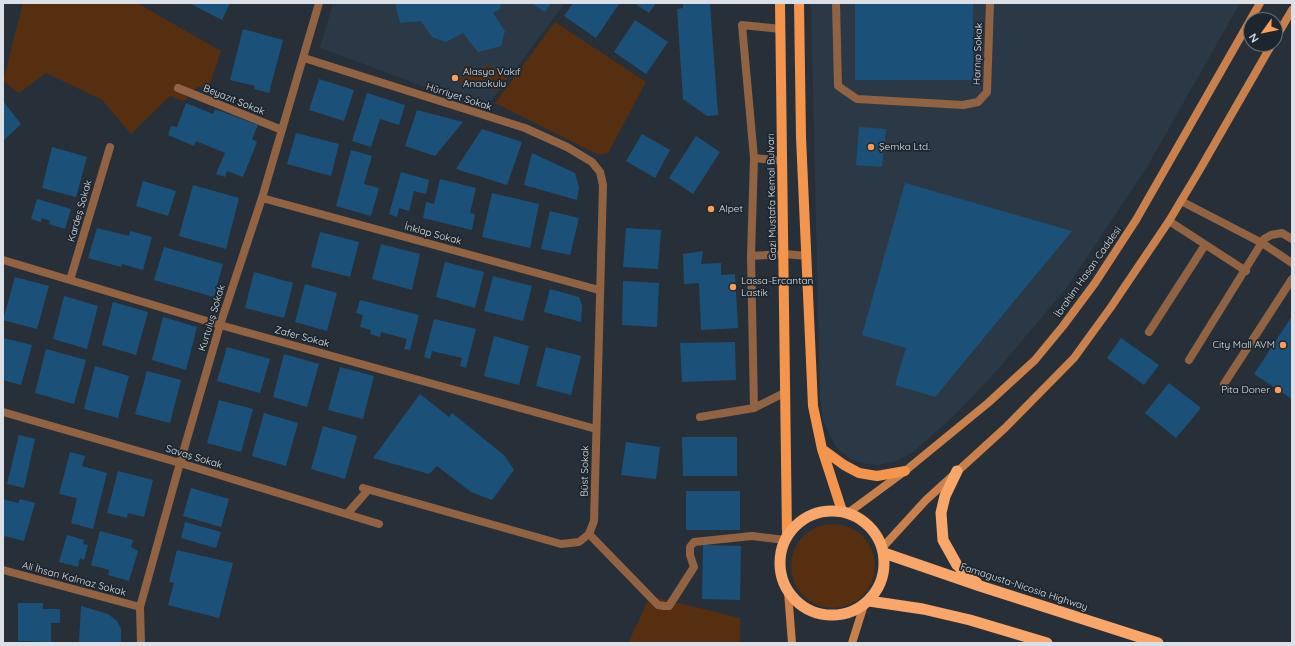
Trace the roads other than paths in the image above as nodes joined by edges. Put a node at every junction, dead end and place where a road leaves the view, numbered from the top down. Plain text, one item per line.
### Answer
1 (319, 3) edge
2 (780, 3) edge
3 (798, 3) edge
4 (836, 3) edge
5 (990, 3) edge
6 (1260, 3) edge
7 (1292, 10) edge
8 (1283, 25) edge
9 (781, 29) junction
10 (1267, 52) edge
11 (304, 58) junction
12 (178, 88) dead end
13 (282, 130) junction
14 (110, 147) dead end
15 (754, 158) junction
16 (783, 161) junction
17 (600, 172) joint
18 (262, 198) junction
19 (1181, 201) junction
20 (1168, 221) junction
21 (1292, 239) edge
22 (1262, 243) junction
23 (1205, 245) junction
24 (785, 254) junction
25 (751, 256) junction
26 (806, 256) junction
27 (3, 260) edge
28 (1292, 263) edge
29 (1246, 270) junction
30 (1292, 279) edge
31 (70, 280) junction
32 (599, 290) junction
33 (220, 325) junction
34 (1149, 332) dead end
35 (1189, 360) dead end
36 (1224, 384) dead end
37 (786, 392) junction
38 (754, 408) junction
39 (3, 412) edge
40 (700, 418) dead end
41 (596, 429) junction
42 (822, 449) junction
43 (180, 463) junction
44 (905, 471) junction
45 (957, 471) junction
46 (845, 512) junction
47 (347, 514) junction
48 (379, 524) dead end
49 (589, 534) junction
50 (786, 537) junction
51 (883, 550) junction
52 (3, 570) edge
53 (980, 586) junction
54 (788, 592) junction
55 (866, 603) junction
56 (140, 607) junction
57 (141, 643) edge
58 (792, 643) edge
59 (852, 643) edge
60 (1046, 643) edge
61 (1158, 643) edge

1 - 11 street, Kurtuluş Sokak
2 - 9 main road, Gazi Mustafa Kemal Bulvarı
3 - 26 main road
4 - 5 street, Harnıp Sokak
6 - 44 main road, İbrahim Hasan Caddesi
7 - 8 main road
9 - 15 street
9 - 16 main road, Gazi Mustafa Kemal Bulvarı
10 - 19 main road
11 - 13 street, Kurtuluş Sokak
11 - 17 street, Hürriyet Sokak
12 - 13 street, Beyazıt Sokak
13 - 18 street, Kurtuluş Sokak
14 - 31 street, Kardeş Sokak
15 - 16 street
15 - 25 street
16 - 24 main road, Gazi Mustafa Kemal Bulvarı
17 - 32 street, Büst Sokak
18 - 32 street, İnklap Sokak
18 - 33 street, Kurtuluş Sokak
19 - 20 main road
19 - 22 street
20 - 23 street
20 - 45 main road
21 - 22 street
22 - 28 street
22 - 29 street
23 - 29 street
23 - 34 street
24 - 25 street
24 - 26 street
24 - 37 main road, Gazi Mustafa Kemal Bulvarı
25 - 38 street
26 - 42 main road
27 - 31 street, Zafer Sokak
29 - 35 street
30 - 36 street
31 - 33 street, Zafer Sokak
32 - 41 street, Büst Sokak
33 - 41 street, Zafer Sokak
33 - 43 street, Kurtuluş Sokak
37 - 38 street
37 - 50 main road, Gazi Mustafa Kemal Bulvarı
38 - 40 street
39 - 43 street, Savaş Sokak
41 - 49 street, Büst Sokak
42 - 44 main road
42 - 46 main road
43 - 47 street, Savaş Sokak
43 - 56 street, Kurtuluş Sokak
44 - 46 main road, İbrahim Hasan Caddesi
45 - 51 main road
45 - 53 highway
46 - 50 highway
46 - 51 highway
47 - 48 street, Savaş Sokak
47 - 49 street
49 - 50 street
50 - 54 highway
51 - 53 highway, Famagusta-Nicosia Highway
51 - 55 highway
52 - 56 street, Ali İhsan Kalmaz Sokak
53 - 61 highway, Famagusta-Nicosia Highway
54 - 55 highway
54 - 58 main road
55 - 59 main road
55 - 60 highway
56 - 57 street, Kurtuluş Sokak

